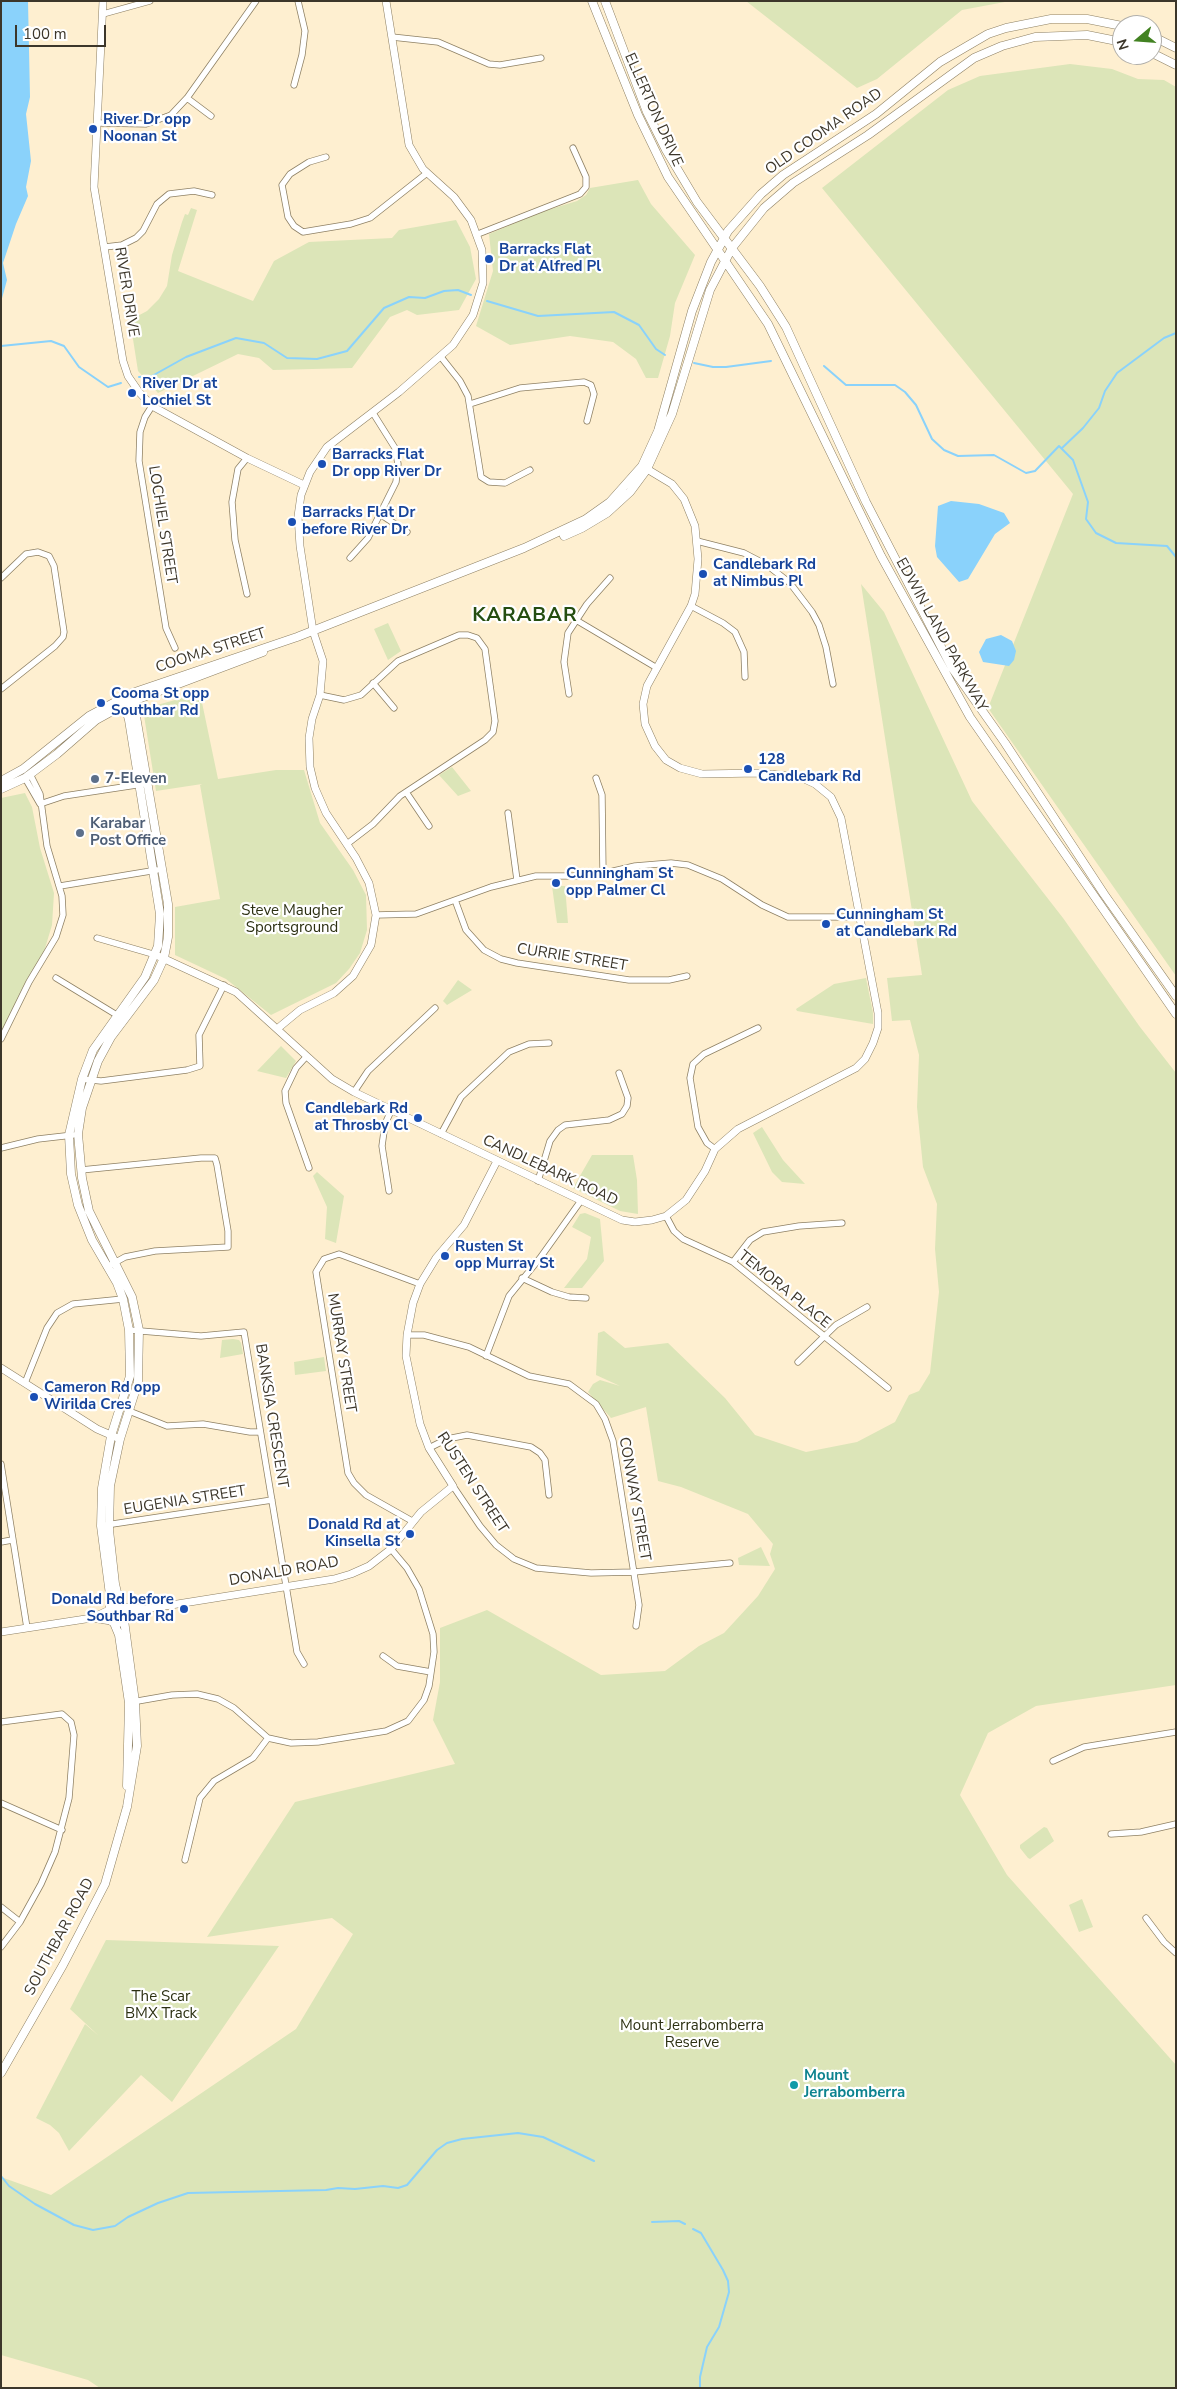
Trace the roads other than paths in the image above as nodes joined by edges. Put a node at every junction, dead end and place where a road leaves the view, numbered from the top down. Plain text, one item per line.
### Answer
1 (102, 1) edge
2 (150, 1) edge
3 (256, 1) edge
4 (298, 1) edge
5 (386, 1) edge
6 (592, 1) edge
7 (605, 1) edge
8 (103, 14) junction
9 (1112, 24) edge
10 (392, 37) junction
11 (1112, 40) edge
12 (1162, 41) edge
13 (1176, 48) edge
14 (541, 58) dead end
15 (1162, 58) edge
16 (1176, 65) edge
17 (294, 85) dead end
18 (187, 98) junction
19 (211, 116) dead end
20 (98, 123) junction
21 (574, 148) dead end
22 (326, 157) dead end
23 (427, 173) junction
24 (212, 195) dead end
25 (478, 234) junction
26 (724, 238) junction
27 (105, 247) junction
28 (718, 248) junction
29 (732, 248) junction
30 (725, 259) junction
31 (441, 357) junction
32 (470, 404) junction
33 (152, 406) junction
34 (373, 413) junction
35 (587, 421) dead end
36 (246, 458) junction
37 (644, 467) junction
38 (530, 470) dead end
39 (304, 485) junction
40 (380, 514) junction
41 (407, 532) dead end
42 (696, 541) junction
43 (350, 558) dead end
44 (1, 578) edge
45 (610, 578) dead end
46 (247, 594) dead end
47 (691, 606) junction
48 (576, 620) junction
49 (313, 631) junction
50 (175, 648) dead end
51 (657, 668) junction
52 (745, 677) dead end
53 (373, 683) junction
54 (833, 684) dead end
55 (1, 689) edge
56 (569, 694) dead end
57 (320, 695) junction
58 (133, 697) junction
59 (124, 701) junction
60 (394, 708) dead end
61 (26, 774) junction
62 (596, 778) dead end
63 (1, 781) edge
64 (148, 784) junction
65 (139, 785) junction
66 (1, 789) edge
67 (406, 792) junction
68 (40, 804) junction
69 (508, 813) dead end
70 (429, 826) dead end
71 (347, 844) junction
72 (162, 869) junction
73 (153, 871) junction
74 (604, 874) junction
75 (517, 880) junction
76 (60, 886) junction
77 (455, 900) junction
78 (376, 915) junction
79 (858, 917) junction
80 (97, 938) dead end
81 (156, 955) junction
82 (164, 958) junction
83 (687, 976) dead end
84 (56, 978) dead end
85 (224, 985) junction
86 (1176, 996) edge
87 (435, 1008) dead end
88 (116, 1014) junction
89 (1176, 1014) edge
90 (124, 1020) junction
91 (758, 1028) dead end
92 (277, 1029) junction
93 (1, 1039) edge
94 (549, 1044) dead end
95 (306, 1057) junction
96 (619, 1073) dead end
97 (86, 1080) junction
98 (354, 1092) junction
99 (391, 1111) junction
100 (78, 1134) junction
101 (441, 1134) junction
102 (69, 1135) junction
103 (1, 1148) edge
104 (715, 1149) junction
105 (496, 1161) junction
106 (309, 1168) dead end
107 (81, 1170) junction
108 (538, 1181) junction
109 (389, 1191) dead end
110 (580, 1202) junction
111 (666, 1216) junction
112 (842, 1223) dead end
113 (115, 1262) junction
114 (733, 1262) junction
115 (106, 1267) junction
116 (522, 1278) junction
117 (420, 1284) junction
118 (586, 1298) dead end
119 (123, 1299) junction
120 (867, 1307) dead end
121 (129, 1330) junction
122 (139, 1330) junction
123 (407, 1334) junction
124 (821, 1337) junction
125 (486, 1356) junction
126 (798, 1362) dead end
127 (1, 1368) edge
128 (25, 1383) junction
129 (888, 1388) dead end
130 (128, 1411) junction
131 (260, 1432) junction
132 (111, 1436) junction
133 (120, 1439) junction
134 (429, 1448) junction
135 (1, 1464) edge
136 (453, 1486) junction
137 (549, 1495) dead end
138 (272, 1500) junction
139 (412, 1522) junction
140 (105, 1526) junction
141 (12, 1540) junction
142 (1, 1542) edge
143 (390, 1549) junction
144 (730, 1563) dead end
145 (634, 1572) junction
146 (287, 1587) junction
147 (122, 1606) junction
148 (109, 1609) junction
149 (146, 1609) junction
150 (92, 1618) junction
151 (125, 1618) junction
152 (113, 1622) junction
153 (636, 1626) dead end
154 (27, 1628) junction
155 (1, 1632) edge
156 (382, 1656) dead end
157 (304, 1664) dead end
158 (432, 1672) junction
159 (132, 1702) junction
160 (1, 1722) edge
161 (1174, 1732) edge
162 (268, 1738) junction
163 (1176, 1740) edge
164 (1053, 1761) dead end
165 (1, 1804) edge
166 (1176, 1824) edge
167 (62, 1830) junction
168 (1110, 1834) dead end
169 (185, 1860) dead end
170 (1, 1907) edge
171 (1146, 1918) dead end
172 (20, 1922) junction
173 (1, 1947) edge
174 (1176, 1953) edge
175 (1, 2074) edge

1 - 8 street, RIVER DRIVE
2 - 8 street
3 - 18 street
4 - 17 street
5 - 10 street
6 - 28 main road, ELLERTON DRIVE
7 - 26 main road, ELLERTON DRIVE
8 - 20 street, RIVER DRIVE
9 - 26 main road, OLD COOMA ROAD
10 - 14 street
10 - 23 street
11 - 29 main road, OLD COOMA ROAD
12 - 13 main road
15 - 16 main road
18 - 19 street
18 - 20 street
20 - 27 street, RIVER DRIVE
21 - 25 street
22 - 23 street
23 - 25 street
24 - 27 street
25 - 31 street
26 - 28 main road, OLD COOMA ROAD
26 - 29 main road, EDWIN LAND PARKWAY
27 - 33 street, RIVER DRIVE
28 - 30 main road, EDWIN LAND PARKWAY
28 - 37 main road, OLD COOMA ROAD
29 - 30 main road, OLD COOMA ROAD
29 - 86 main road, EDWIN LAND PARKWAY
30 - 37 main road, OLD COOMA ROAD
30 - 89 main road, EDWIN LAND PARKWAY
31 - 32 street
31 - 34 street
32 - 35 street
32 - 38 street
33 - 36 street, RIVER DRIVE
33 - 50 street, LOCHIEL STREET
34 - 39 street
34 - 40 street
36 - 39 street, RIVER DRIVE
36 - 46 street
37 - 42 street, CANDLEBARK ROAD
37 - 49 main road, COOMA STREET
39 - 49 street
40 - 41 street
40 - 43 street
42 - 47 street, CANDLEBARK ROAD
42 - 54 street
44 - 55 street
45 - 48 street
47 - 51 street, CANDLEBARK ROAD
47 - 52 street
48 - 51 street
48 - 56 street
49 - 57 street
49 - 58 main road, COOMA STREET
51 - 79 street, CANDLEBARK ROAD
53 - 57 street
53 - 60 street
53 - 67 street
57 - 71 street
58 - 59 main road, COOMA STREET
58 - 64 main road
59 - 61 main road, COOMA STREET
59 - 65 main road
61 - 63 main road, COOMA STREET
61 - 66 main road, COOMA STREET
61 - 68 street
62 - 74 street
64 - 65 street
64 - 72 main road
65 - 68 street
65 - 73 main road
67 - 70 street
67 - 71 street
68 - 76 street
69 - 75 street
71 - 78 street
72 - 73 street
72 - 82 main road
73 - 76 street
73 - 81 main road
74 - 75 street
74 - 79 street
75 - 77 street
76 - 93 street
77 - 78 street
77 - 83 street, CURRIE STREET
78 - 92 street
79 - 104 street, CANDLEBARK ROAD
80 - 81 street
81 - 82 street, CANDLEBARK ROAD
81 - 88 main road
82 - 85 street, CANDLEBARK ROAD
82 - 90 main road
84 - 88 street
85 - 92 street, CANDLEBARK ROAD
85 - 97 street
87 - 98 street
88 - 90 street
88 - 97 main road
90 - 97 main road
91 - 104 street
92 - 95 street, CANDLEBARK ROAD
94 - 101 street
95 - 98 street, CANDLEBARK ROAD
95 - 106 street
96 - 108 street
97 - 100 main road
97 - 102 main road
98 - 99 street, CANDLEBARK ROAD
99 - 101 street, CANDLEBARK ROAD
99 - 109 street
100 - 102 street
100 - 107 main road
101 - 105 street, CANDLEBARK ROAD
102 - 103 street
102 - 115 main road
104 - 111 street, CANDLEBARK ROAD
105 - 108 street, CANDLEBARK ROAD
105 - 117 street, RUSTEN STREET
107 - 113 main road
107 - 113 street
108 - 110 street, CANDLEBARK ROAD
110 - 111 street, CANDLEBARK ROAD
110 - 116 street
111 - 114 street, TEMORA PLACE
112 - 114 street
113 - 115 street
113 - 122 main road
114 - 124 street, TEMORA PLACE
115 - 119 main road
116 - 118 street
116 - 125 street
117 - 123 street, RUSTEN STREET
117 - 139 street, MURRAY STREET
119 - 121 main road
119 - 128 street
120 - 124 street
121 - 122 street, BANKSIA CRESCENT
121 - 132 main road
122 - 130 main road
122 - 131 street, BANKSIA CRESCENT
123 - 125 street, CONWAY STREET
123 - 134 street, RUSTEN STREET
124 - 126 street
124 - 129 street, TEMORA PLACE
125 - 145 street, CONWAY STREET
127 - 128 street
128 - 132 street
130 - 131 street
130 - 133 main road
131 - 138 street, BANKSIA CRESCENT
132 - 133 street
132 - 140 main road
133 - 140 main road
134 - 136 street, RUSTEN STREET
134 - 137 street
135 - 141 street
136 - 139 street, DONALD ROAD
136 - 145 street, RUSTEN STREET
138 - 140 street, EUGENIA STREET
138 - 146 street, BANKSIA CRESCENT
139 - 143 street, DONALD ROAD
140 - 147 main road
140 - 148 main road
141 - 142 street
141 - 154 street
143 - 146 street, DONALD ROAD
143 - 158 street
144 - 145 street, RUSTEN STREET
145 - 153 street, CONWAY STREET
146 - 149 street, DONALD ROAD
146 - 157 street, BANKSIA CRESCENT
147 - 148 main road
147 - 149 street, DONALD ROAD
147 - 151 main road
148 - 150 street
148 - 152 main road
149 - 151 street, DONALD ROAD
150 - 152 street
150 - 154 street
151 - 152 main road
151 - 159 main road, SOUTHBAR ROAD
152 - 159 main road, SOUTHBAR ROAD
154 - 155 street
156 - 158 street
158 - 162 street
159 - 162 street
159 - 175 main road, SOUTHBAR ROAD
160 - 167 street
161 - 163 street
161 - 164 street
162 - 169 street
165 - 167 street
166 - 168 street
167 - 172 street
170 - 172 street
171 - 174 street
172 - 173 street

